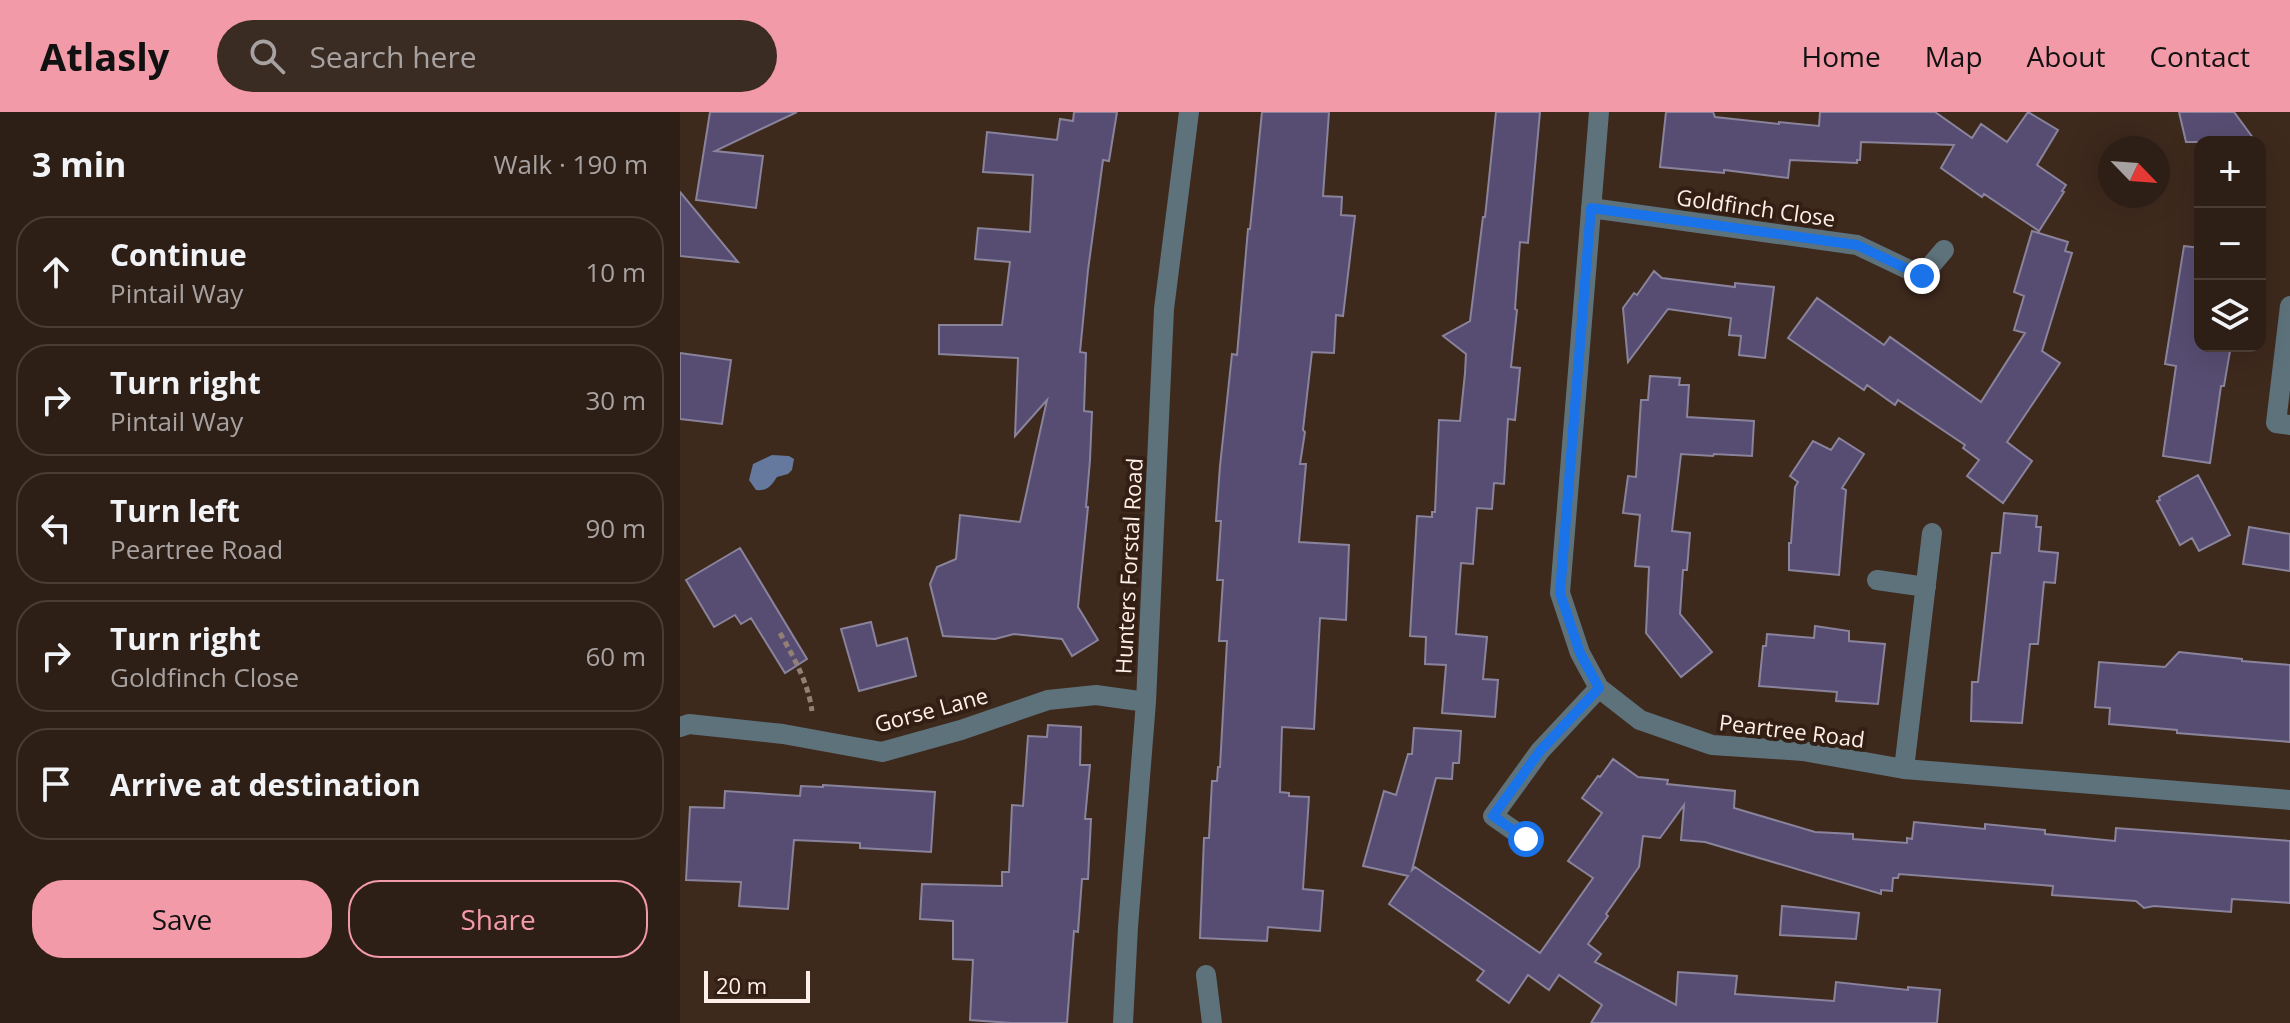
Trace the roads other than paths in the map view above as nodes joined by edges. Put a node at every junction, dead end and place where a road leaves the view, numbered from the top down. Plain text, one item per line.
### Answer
1 (1189, 112) edge
2 (1599, 112) edge
3 (1591, 208) junction
4 (1944, 250) dead end
5 (2290, 306) edge
6 (2290, 425) edge
7 (1932, 533) dead end
8 (1877, 580) dead end
9 (1926, 587) junction
10 (1599, 688) junction
11 (1146, 702) junction
12 (680, 727) edge
13 (1904, 769) junction
14 (2290, 800) edge
15 (1526, 839) dead end
16 (1206, 975) dead end
17 (1123, 1023) edge
18 (1212, 1023) edge

1 - 11 street, Hunters Forstal Road
2 - 3 street, Peartree Road
3 - 4 street, Goldfinch Close
3 - 10 street, Peartree Road
5 - 6 street
7 - 9 street
8 - 9 street
9 - 13 street
10 - 13 street, Peartree Road
10 - 15 street
11 - 12 street, Gorse Lane
11 - 17 street, Hunters Forstal Road
13 - 14 street, Peartree Road
16 - 18 street

